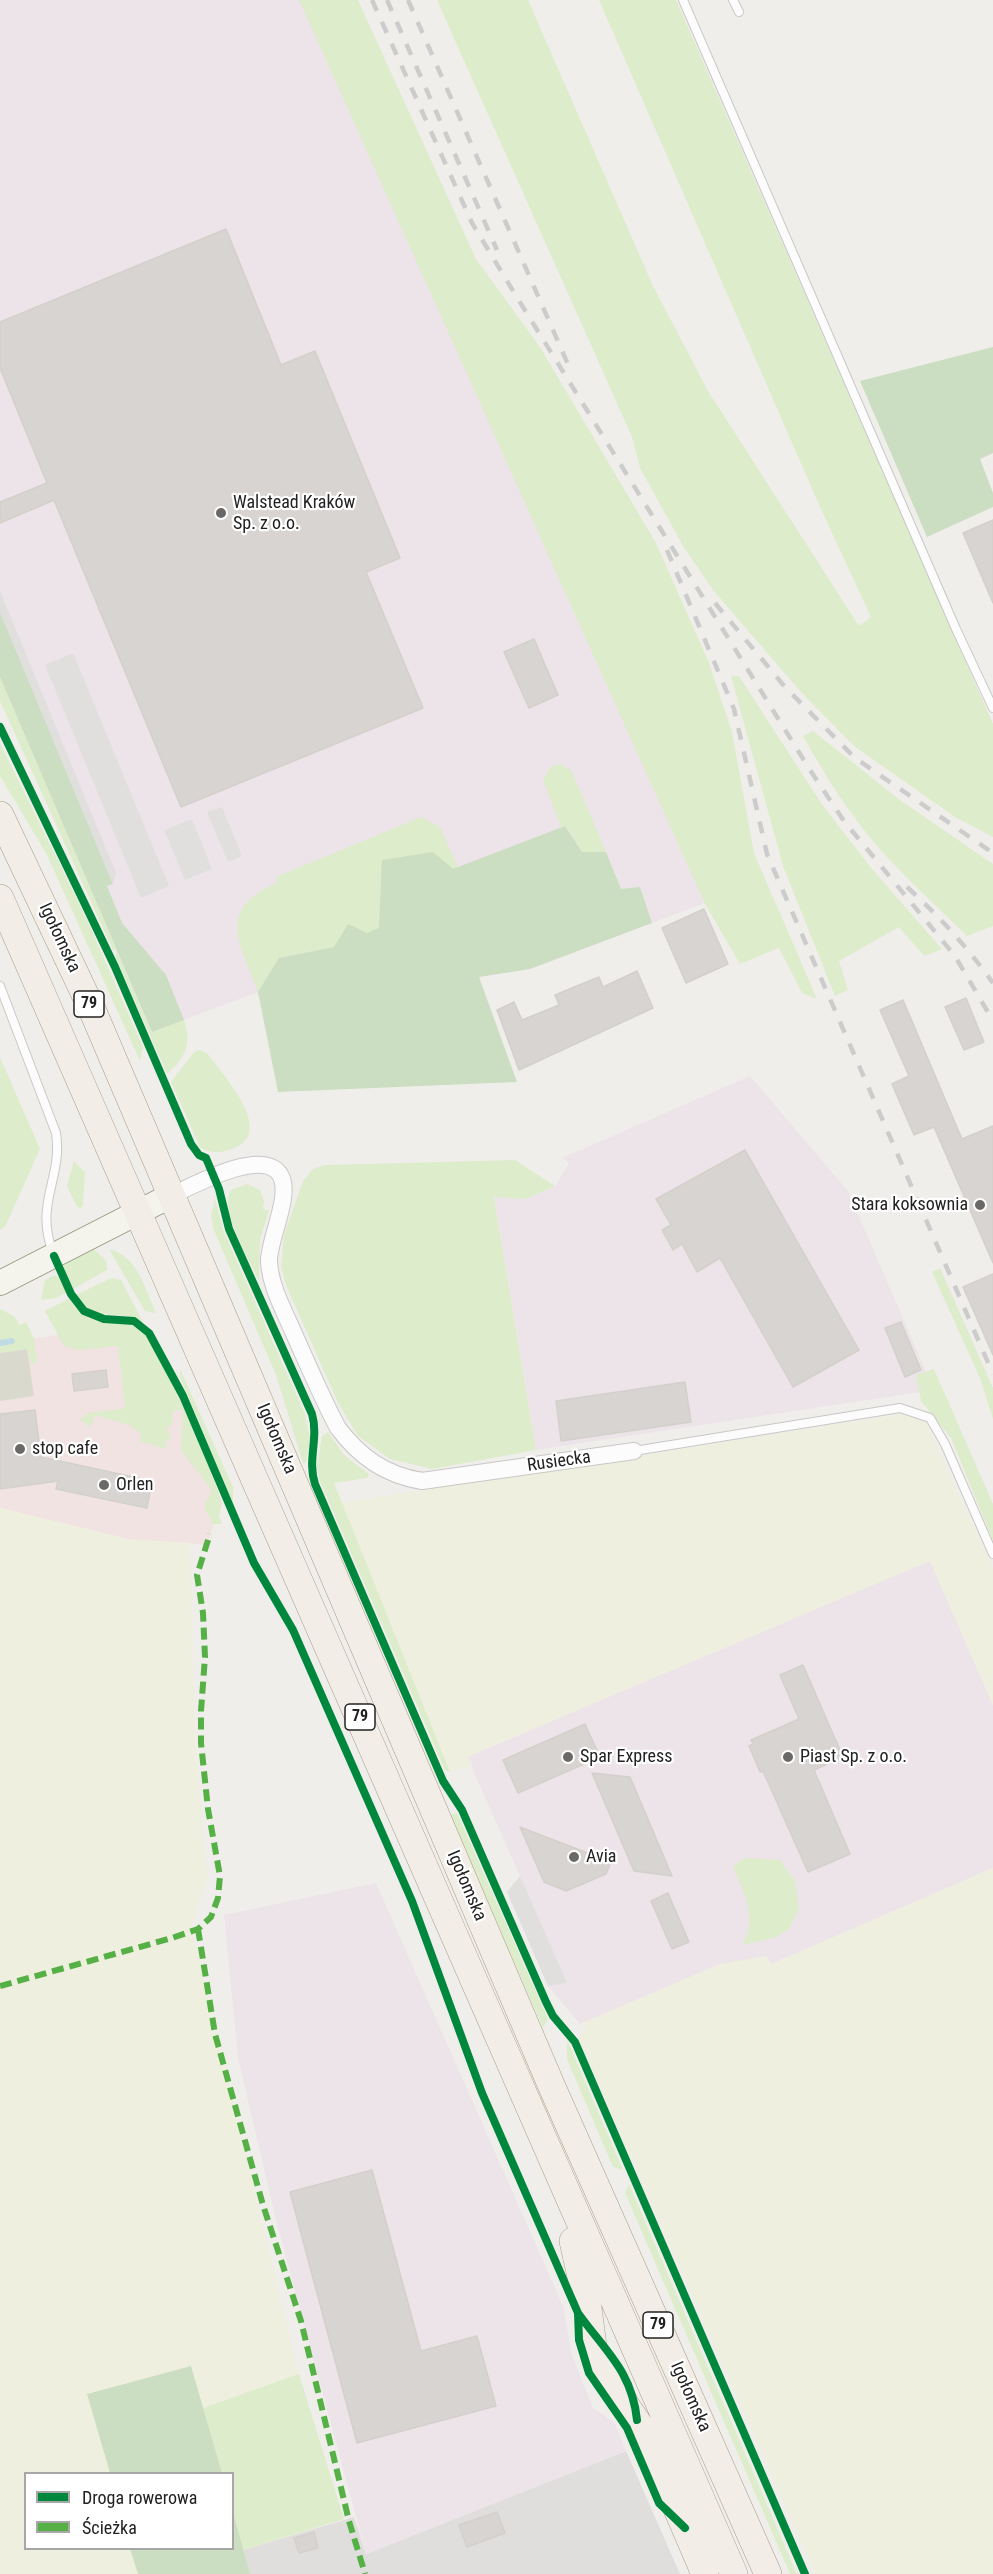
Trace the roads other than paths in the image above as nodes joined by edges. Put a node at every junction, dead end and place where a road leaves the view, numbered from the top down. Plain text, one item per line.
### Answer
1 (683, 0) edge
2 (733, 0) edge
3 (739, 12) dead end
4 (993, 708) edge
5 (0, 815) edge
6 (0, 898) edge
7 (0, 986) edge
8 (172, 1195) junction
9 (137, 1213) junction
10 (54, 1256) junction
11 (0, 1283) edge
12 (634, 1451) joint
13 (993, 1554) edge
14 (549, 2153) junction
15 (767, 2571) edge
16 (705, 2574) edge
17 (734, 2574) edge

1 - 4 lane
2 - 3 lane
5 - 8 main road, Igołomska / 79
6 - 9 main road, Igołomska / 79
7 - 10 lane
8 - 9 street
8 - 12 street, Rusiecka
8 - 15 main road, Igołomska / 79
9 - 10 street
9 - 14 main road, Igołomska / 79
10 - 11 street
12 - 13 lane, Rusiecka
14 - 16 main road
14 - 17 main road, Igołomska / 79

